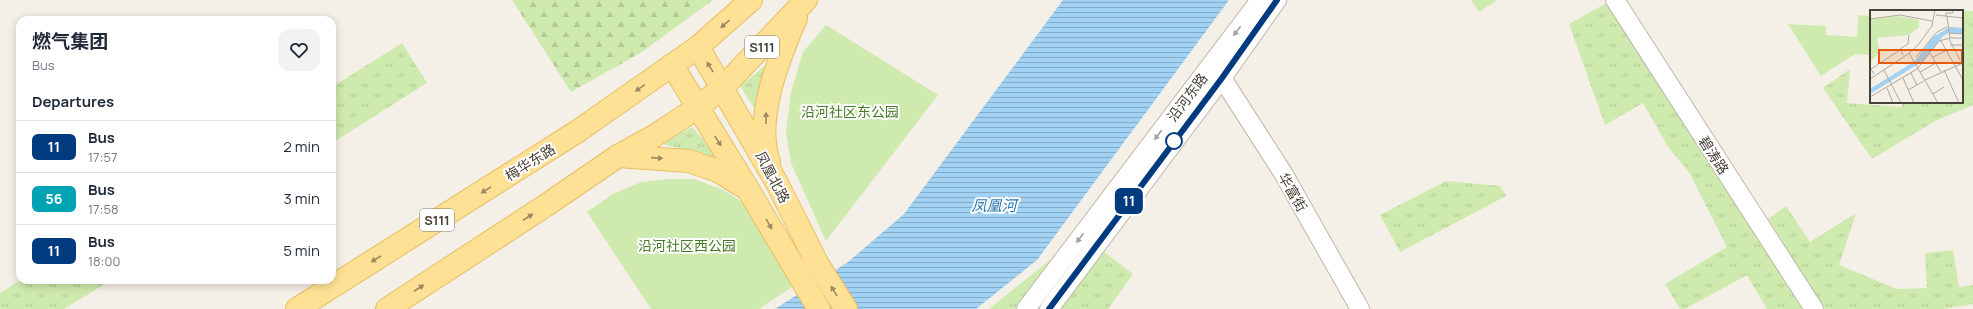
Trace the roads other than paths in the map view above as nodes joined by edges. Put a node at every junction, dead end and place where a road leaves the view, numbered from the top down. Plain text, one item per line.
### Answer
1 (751, 0) edge
2 (1260, 0) edge
3 (1277, 0) edge
4 (1615, 0) edge
5 (803, 3) edge
6 (698, 47) junction
7 (672, 65) junction
8 (1222, 78) junction
9 (723, 88) junction
10 (697, 108) junction
11 (618, 156) junction
12 (777, 183) junction
13 (749, 191) junction
14 (297, 309) edge
15 (386, 309) edge
16 (819, 309) edge
17 (846, 309) edge
18 (1026, 309) edge
19 (1049, 309) edge
20 (1360, 309) edge
21 (1814, 309) edge

1 -> 6 main road, 梅华东路 / S111
2 -> 18 street, 沿河东路
3 - 8 street, 沿河东路
4 - 21 street, 碧涛路
5 - 9 main road, S111
12 -> 5 main road
6 - 7 main road, 梅华东路 / S111
9 -> 6 main road, 凤凰北路
7 - 10 main road, 凤凰北路
7 -> 14 main road, 梅华东路 / S111
8 - 19 street, 沿河东路
8 - 20 street, 华富街
9 - 10 main road, S111
9 - 12 main road, 凤凰北路
10 - 11 main road, S111
10 -> 13 main road, 凤凰北路
11 -> 13 main road
15 -> 11 main road, S111
17 -> 12 main road, 凤凰北路
13 -> 16 main road, 凤凰北路

